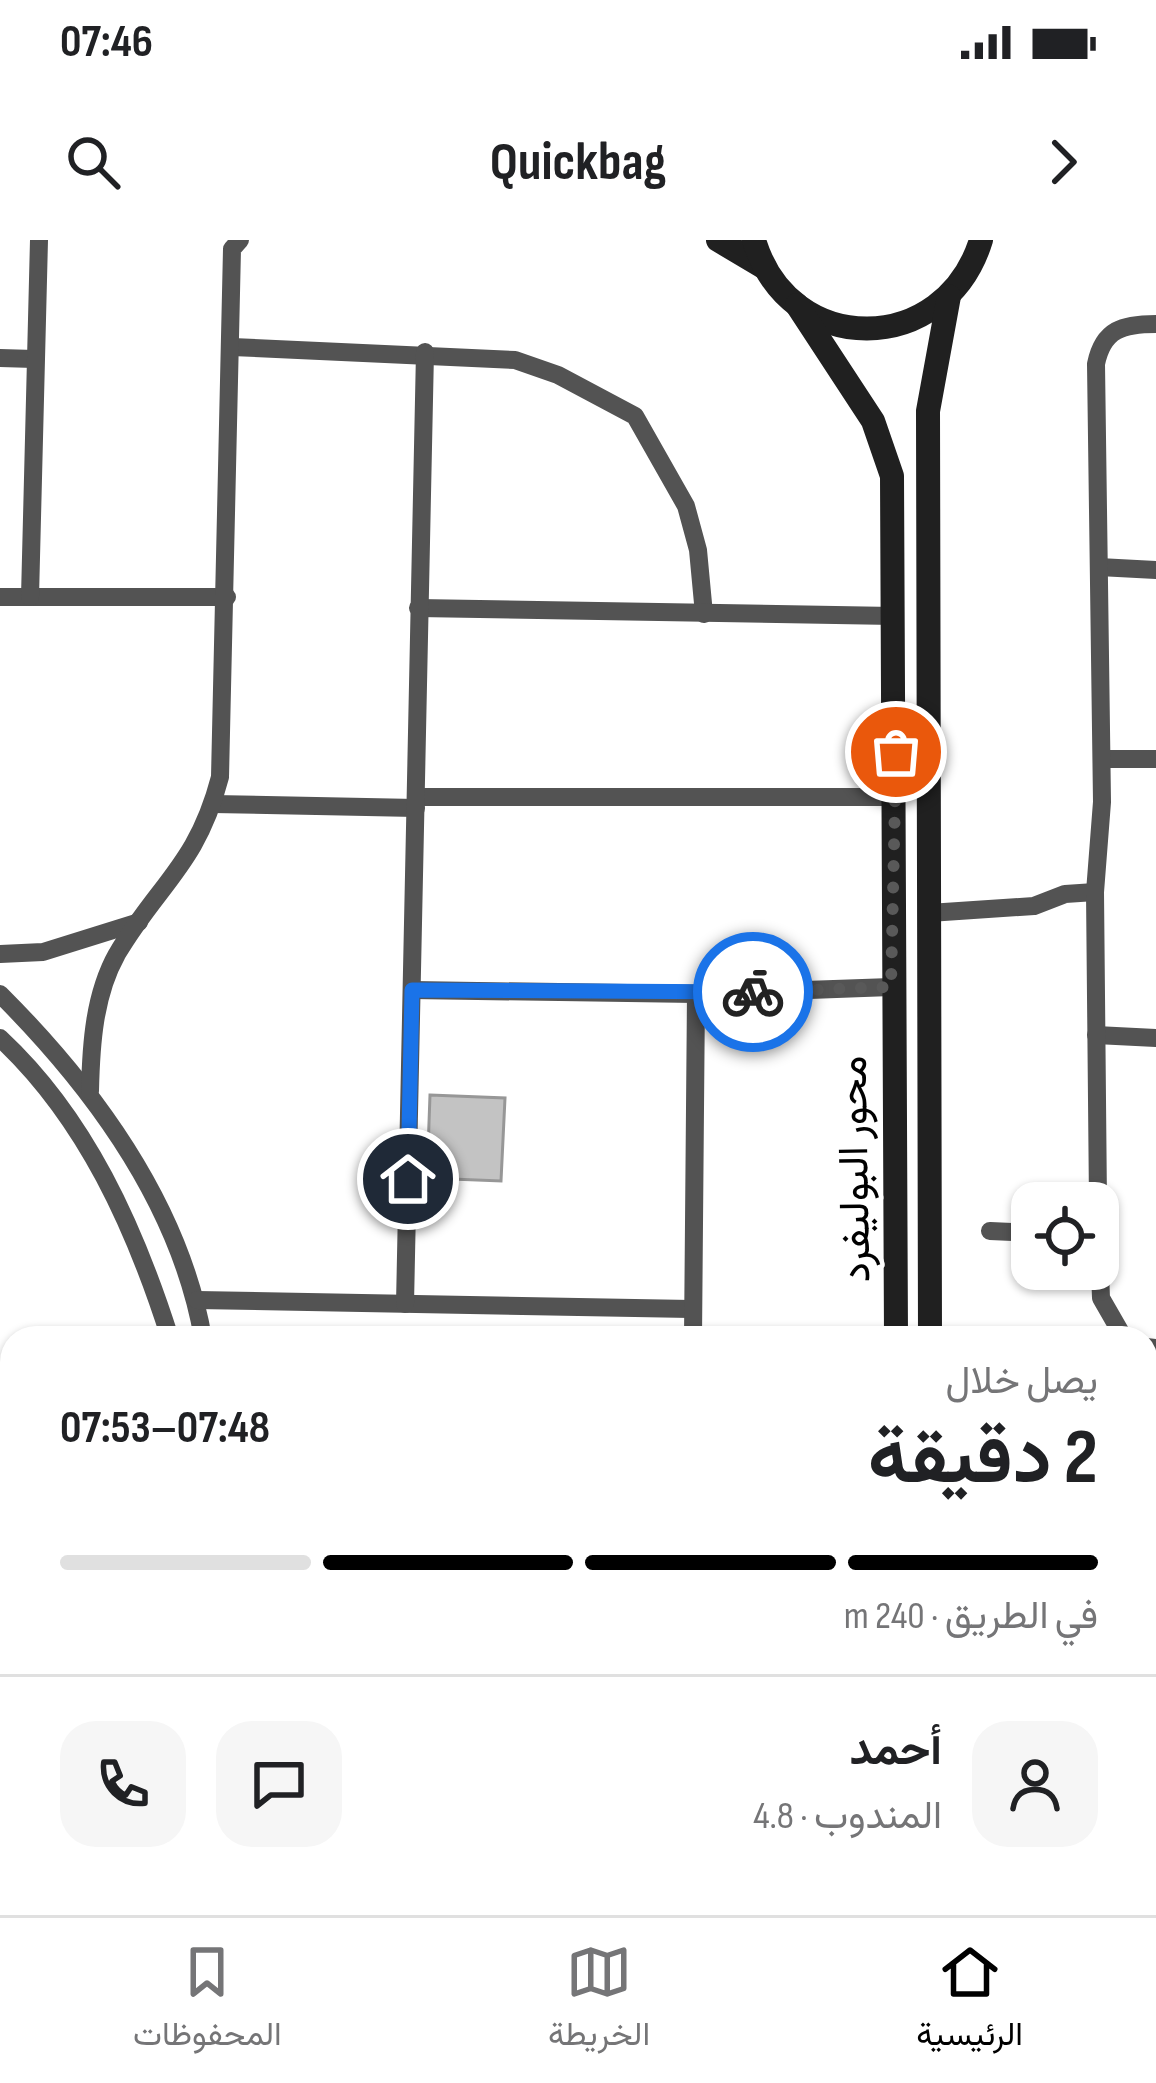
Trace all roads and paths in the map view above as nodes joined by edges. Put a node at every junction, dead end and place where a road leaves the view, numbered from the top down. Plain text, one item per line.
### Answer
1 (39, 240) edge
2 (718, 240) edge
3 (754, 240) edge
4 (981, 240) edge
5 (233, 243) edge
6 (765, 268) junction
7 (950, 296) junction
8 (797, 305) junction
9 (1156, 324) edge
10 (232, 347) junction
11 (425, 352) junction
12 (0, 358) edge
13 (34, 359) junction
14 (1100, 567) junction
15 (1156, 570) edge
16 (30, 596) junction
17 (0, 597) edge
18 (227, 597) junction
19 (418, 608) junction
20 (704, 614) junction
21 (894, 616) junction
22 (1102, 759) junction
23 (1156, 759) edge
24 (896, 796) junction
25 (416, 802) junction
26 (213, 804) junction
27 (1095, 892) junction
28 (929, 913) junction
29 (139, 922) junction
30 (0, 954) edge
31 (891, 987) junction
32 (412, 990) junction
33 (0, 994) edge
34 (696, 994) junction
35 (1096, 1035) junction
36 (0, 1038) edge
37 (1156, 1038) edge
38 (90, 1091) junction
39 (1098, 1182) edge
40 (990, 1231) dead end
41 (1011, 1232) edge
42 (1101, 1290) edge
43 (197, 1300) junction
44 (405, 1304) junction
45 (692, 1309) junction
46 (166, 1326) edge
47 (201, 1326) edge
48 (693, 1326) edge
49 (896, 1326) edge
50 (930, 1326) edge
51 (1117, 1326) edge

1 - 13 street
2 - 6 street
3 - 6 street
4 - 7 street
5 - 10 street
6 - 8 street, محور البوليفرد
7 - 8 street
7 - 28 street, محور البوليفرد
8 - 21 street, محور البوليفرد
9 - 14 street
10 - 11 street
10 - 18 street
11 - 19 street
11 - 20 street
12 - 13 street
13 - 16 street
14 - 15 street
14 - 22 street
16 - 17 street
16 - 18 street
18 - 26 street
19 - 20 street
19 - 25 street
20 - 21 street
21 - 24 street, محور البوليفرد
22 - 23 street
22 - 27 street
24 - 25 street
24 - 31 street, محور البوليفرد
25 - 26 street
25 - 32 street
26 - 29 street
27 - 28 street
27 - 35 street
28 - 50 street, محور البوليفرد
29 - 30 street
29 - 38 street
31 - 34 street
31 - 49 street, محور البوليفرد
32 - 34 street
32 - 44 street
33 - 38 street
34 - 45 street
35 - 37 street
35 - 39 street
36 - 46 street
38 - 43 street
40 - 41 street
42 - 51 street
43 - 44 street
43 - 47 street
44 - 45 street
45 - 48 street

